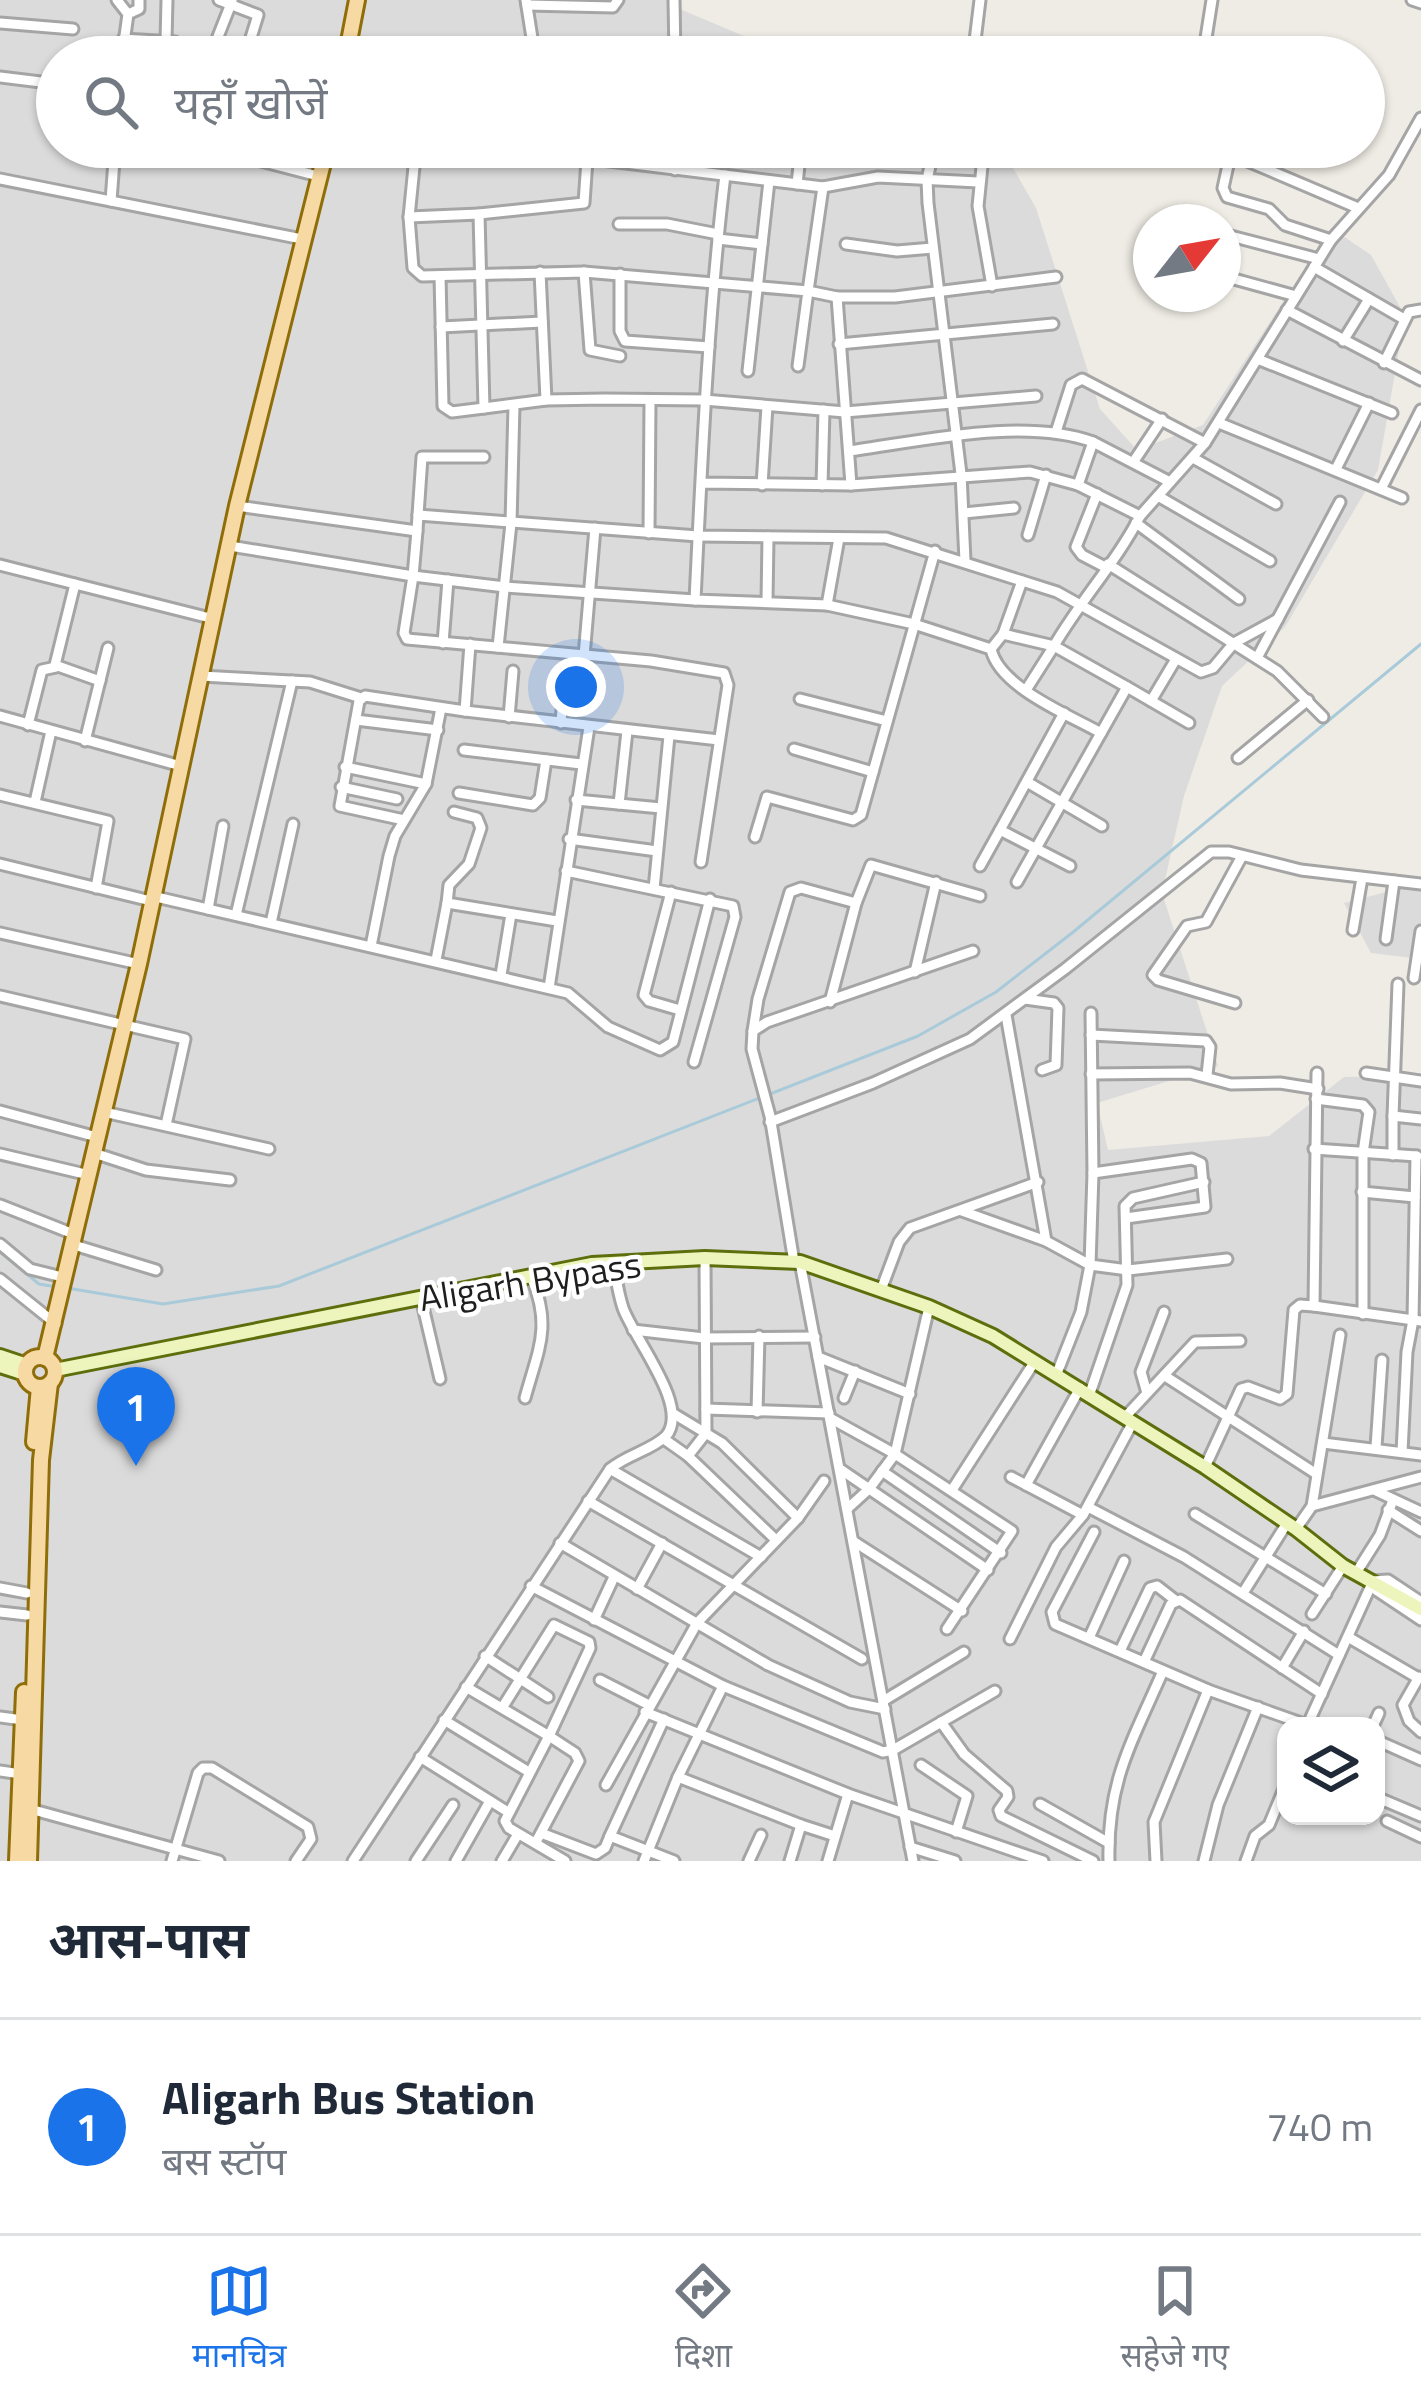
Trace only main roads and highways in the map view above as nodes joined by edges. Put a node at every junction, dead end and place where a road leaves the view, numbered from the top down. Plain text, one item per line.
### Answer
1 (357, 0) edge
2 (350, 36) edge
3 (320, 168) edge
4 (0, 1356) edge
5 (0, 1366) edge
6 (26, 1369) junction
7 (47, 1374) junction
8 (1421, 1606) edge
9 (17, 1861) edge
10 (29, 1861) edge

1 - 2 main road
3 - 7 main road
4 - 6 main road
5 - 6 main road
6 - 7 main road
6 - 7 main road, Aligarh Bypass
7 - 8 main road, Aligarh Bypass
7 - 9 main road
7 - 10 main road

